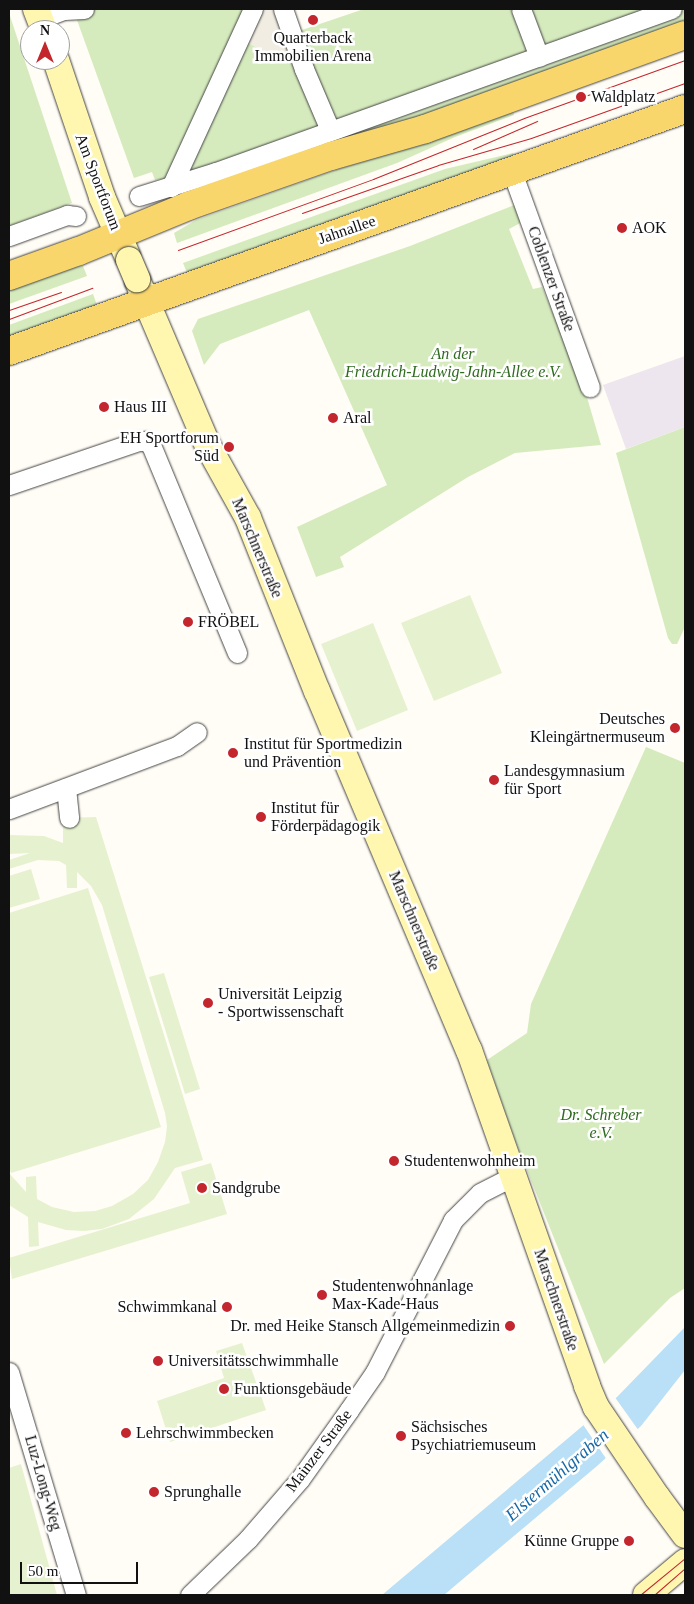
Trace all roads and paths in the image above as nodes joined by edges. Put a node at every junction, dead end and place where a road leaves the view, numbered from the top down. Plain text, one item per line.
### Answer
1 (84, 9) edge
2 (253, 9) edge
3 (283, 9) edge
4 (522, 9) edge
5 (672, 9) edge
6 (40, 19) edge
7 (685, 36) edge
8 (539, 57) junction
9 (59, 70) edge
10 (685, 109) edge
11 (330, 130) junction
12 (512, 172) junction
13 (171, 187) junction
14 (138, 196) dead end
15 (76, 216) dead end
16 (118, 234) junction
17 (9, 236) edge
18 (9, 276) edge
19 (138, 280) junction
20 (9, 351) edge
21 (590, 387) dead end
22 (9, 485) edge
23 (238, 652) dead end
24 (197, 732) dead end
25 (66, 788) junction
26 (9, 808) edge
27 (69, 818) dead end
28 (514, 1176) junction
29 (9, 1372) edge
30 (685, 1535) edge
31 (685, 1562) edge
32 (76, 1595) edge
33 (190, 1595) edge
34 (646, 1595) edge

1 - 6 street
2 - 13 street
3 - 11 street
4 - 8 street
5 - 8 street
7 - 16 main road
8 - 11 street
9 - 16 main road, Am Sportforum
10 - 12 main road, Jahnallee
11 - 13 street
12 - 19 main road, Jahnallee
12 - 21 street, Coblenzer Straße
13 - 14 street
15 - 17 street
16 - 18 main road
16 - 19 main road, Am Sportforum
19 - 20 main road, Jahnallee
19 - 28 main road, Marschnerstraße
22 - 23 street
24 - 25 street
25 - 26 street
25 - 27 street
28 - 30 main road, Marschnerstraße
28 - 33 street, Mainzer Straße
29 - 32 street, Luz-Long-Weg
31 - 34 main road

